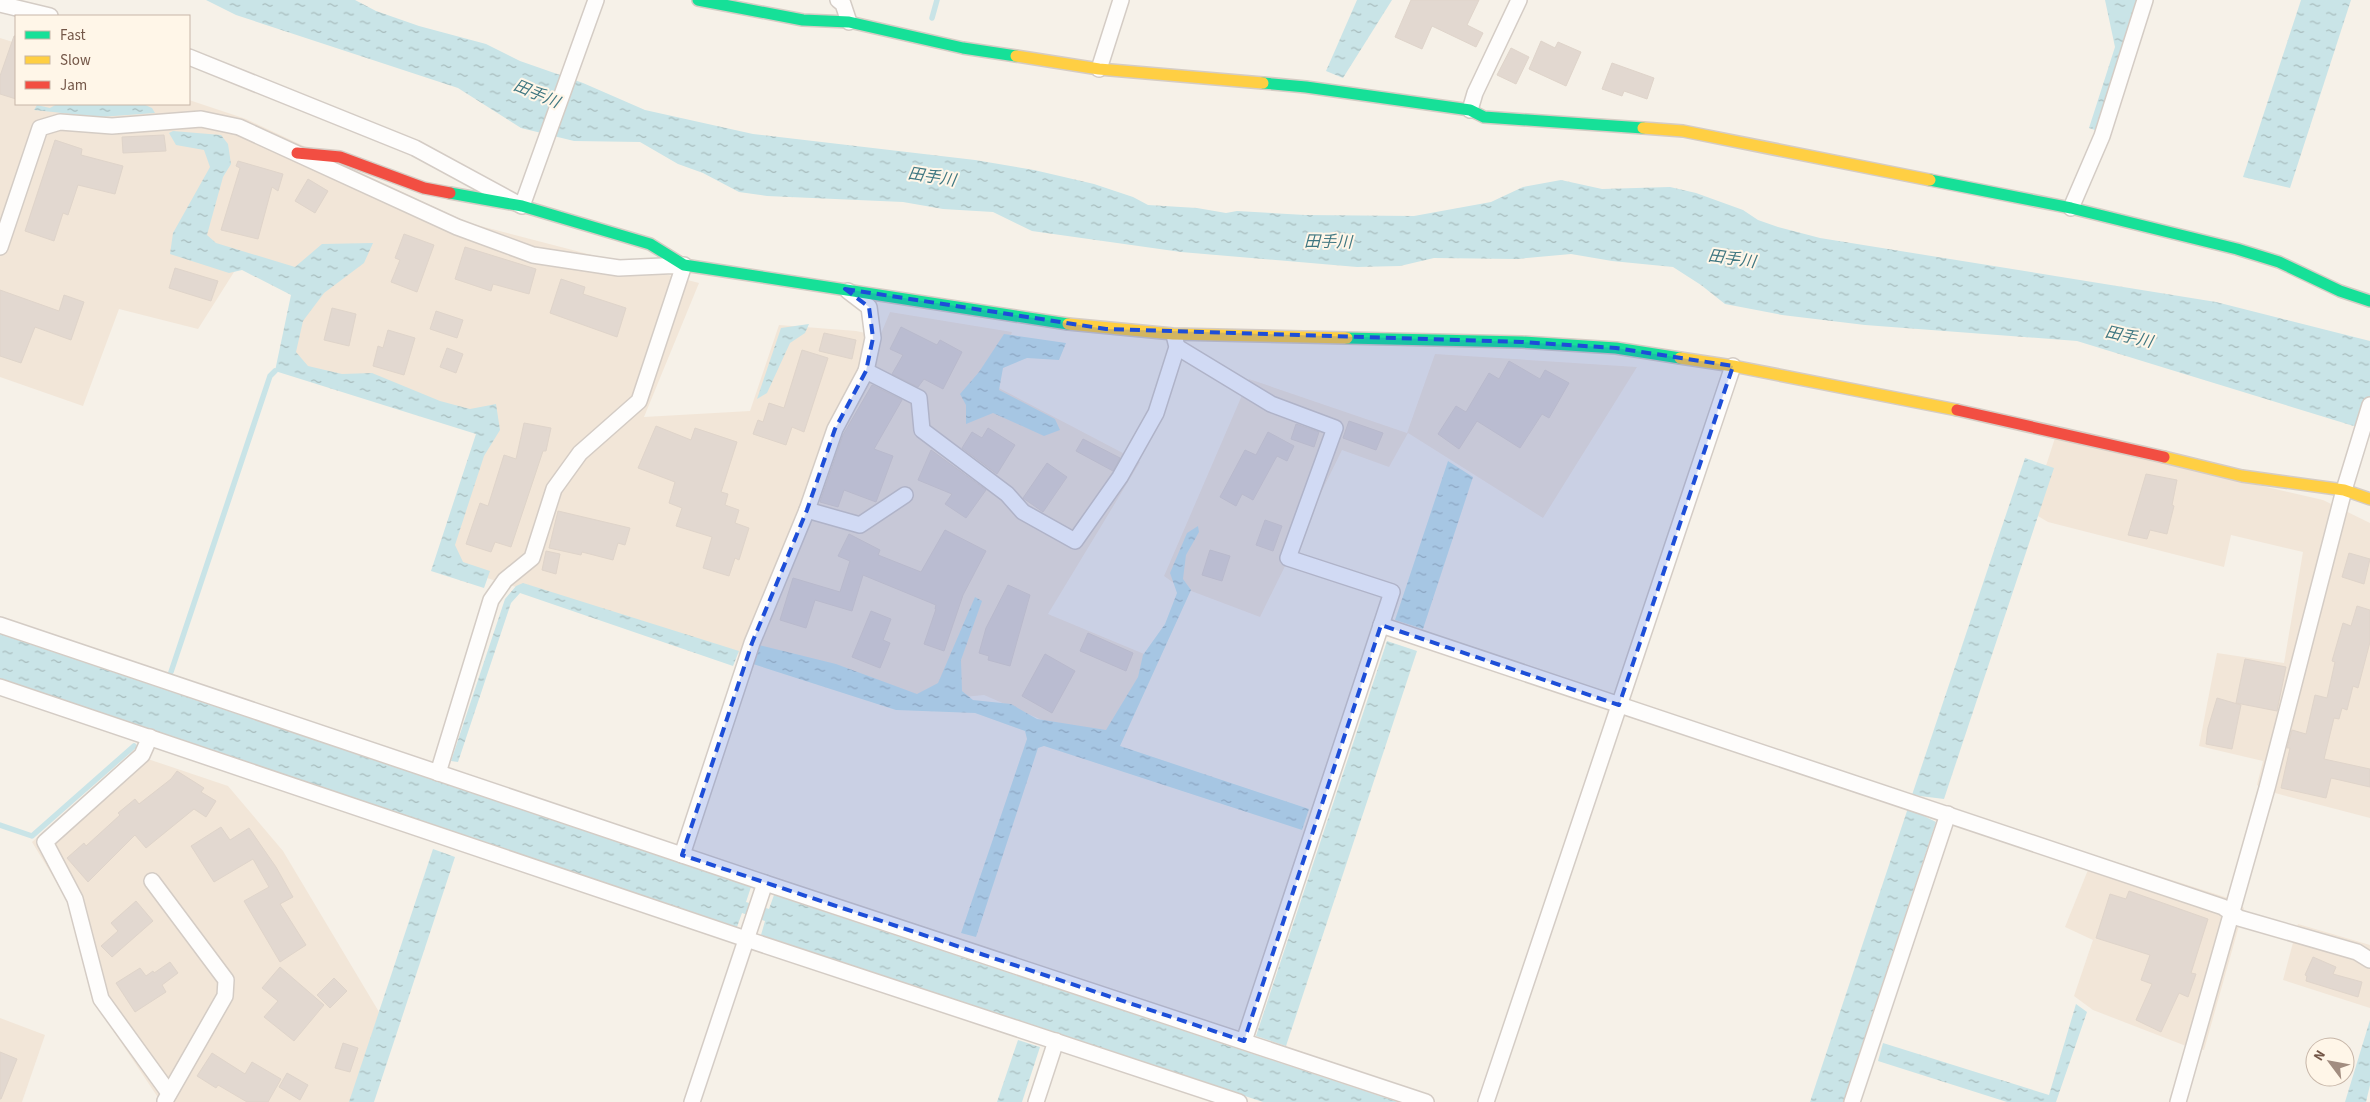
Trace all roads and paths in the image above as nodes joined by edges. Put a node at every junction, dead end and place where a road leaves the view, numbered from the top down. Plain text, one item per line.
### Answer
1 (596, 0) edge
2 (698, 0) edge
3 (838, 0) edge
4 (1121, 0) edge
5 (1519, 0) edge
6 (2146, 0) edge
7 (0, 4) edge
8 (46, 15) edge
9 (850, 22) junction
10 (190, 57) edge
11 (1099, 69) junction
12 (1470, 110) junction
13 (297, 153) junction
14 (522, 206) junction
15 (2071, 208) junction
16 (0, 247) edge
17 (684, 265) junction
18 (846, 289) junction
19 (2370, 301) edge
20 (1175, 340) junction
21 (1733, 366) junction
22 (866, 370) junction
23 (2370, 405) edge
24 (2345, 485) junction
25 (905, 495) dead end
26 (2370, 499) edge
27 (807, 510) junction
28 (0, 625) edge
29 (1380, 625) junction
30 (0, 687) edge
31 (1619, 705) junction
32 (150, 737) junction
33 (438, 773) junction
34 (1948, 814) junction
35 (682, 855) junction
36 (152, 881) dead end
37 (764, 883) junction
38 (2233, 913) junction
39 (746, 939) junction
40 (2370, 960) edge
41 (1056, 1041) junction
42 (1244, 1041) junction
43 (167, 1098) edge
44 (692, 1102) edge
45 (1036, 1102) edge
46 (1239, 1102) edge
47 (1426, 1102) edge
48 (1486, 1102) edge
49 (1852, 1102) edge
50 (2178, 1102) edge

1 - 14 street
2 - 9 street
3 - 9 street
4 - 11 street
5 - 12 street
6 - 15 street
7 - 8 street
9 - 11 street
10 - 14 street
11 - 12 street
12 - 15 street
13 - 14 street
13 - 16 street
13 - 17 street
14 - 17 street
15 - 19 street
17 - 18 street
17 - 33 street
18 - 20 street
18 - 22 street
20 - 21 street
20 - 22 street
20 - 29 street
21 - 24 street
21 - 31 street
22 - 27 street
23 - 24 street
24 - 26 street
24 - 38 street
25 - 27 street
27 - 35 street
28 - 33 street
29 - 31 street
29 - 42 street
30 - 32 street
31 - 34 street
31 - 48 street
32 - 39 street
32 - 43 street
33 - 35 street
34 - 38 street
34 - 49 street
35 - 37 street
36 - 43 street
37 - 39 street
37 - 42 street
38 - 40 street
38 - 50 street
39 - 41 street
39 - 44 street
41 - 45 street
41 - 46 street
42 - 47 street

